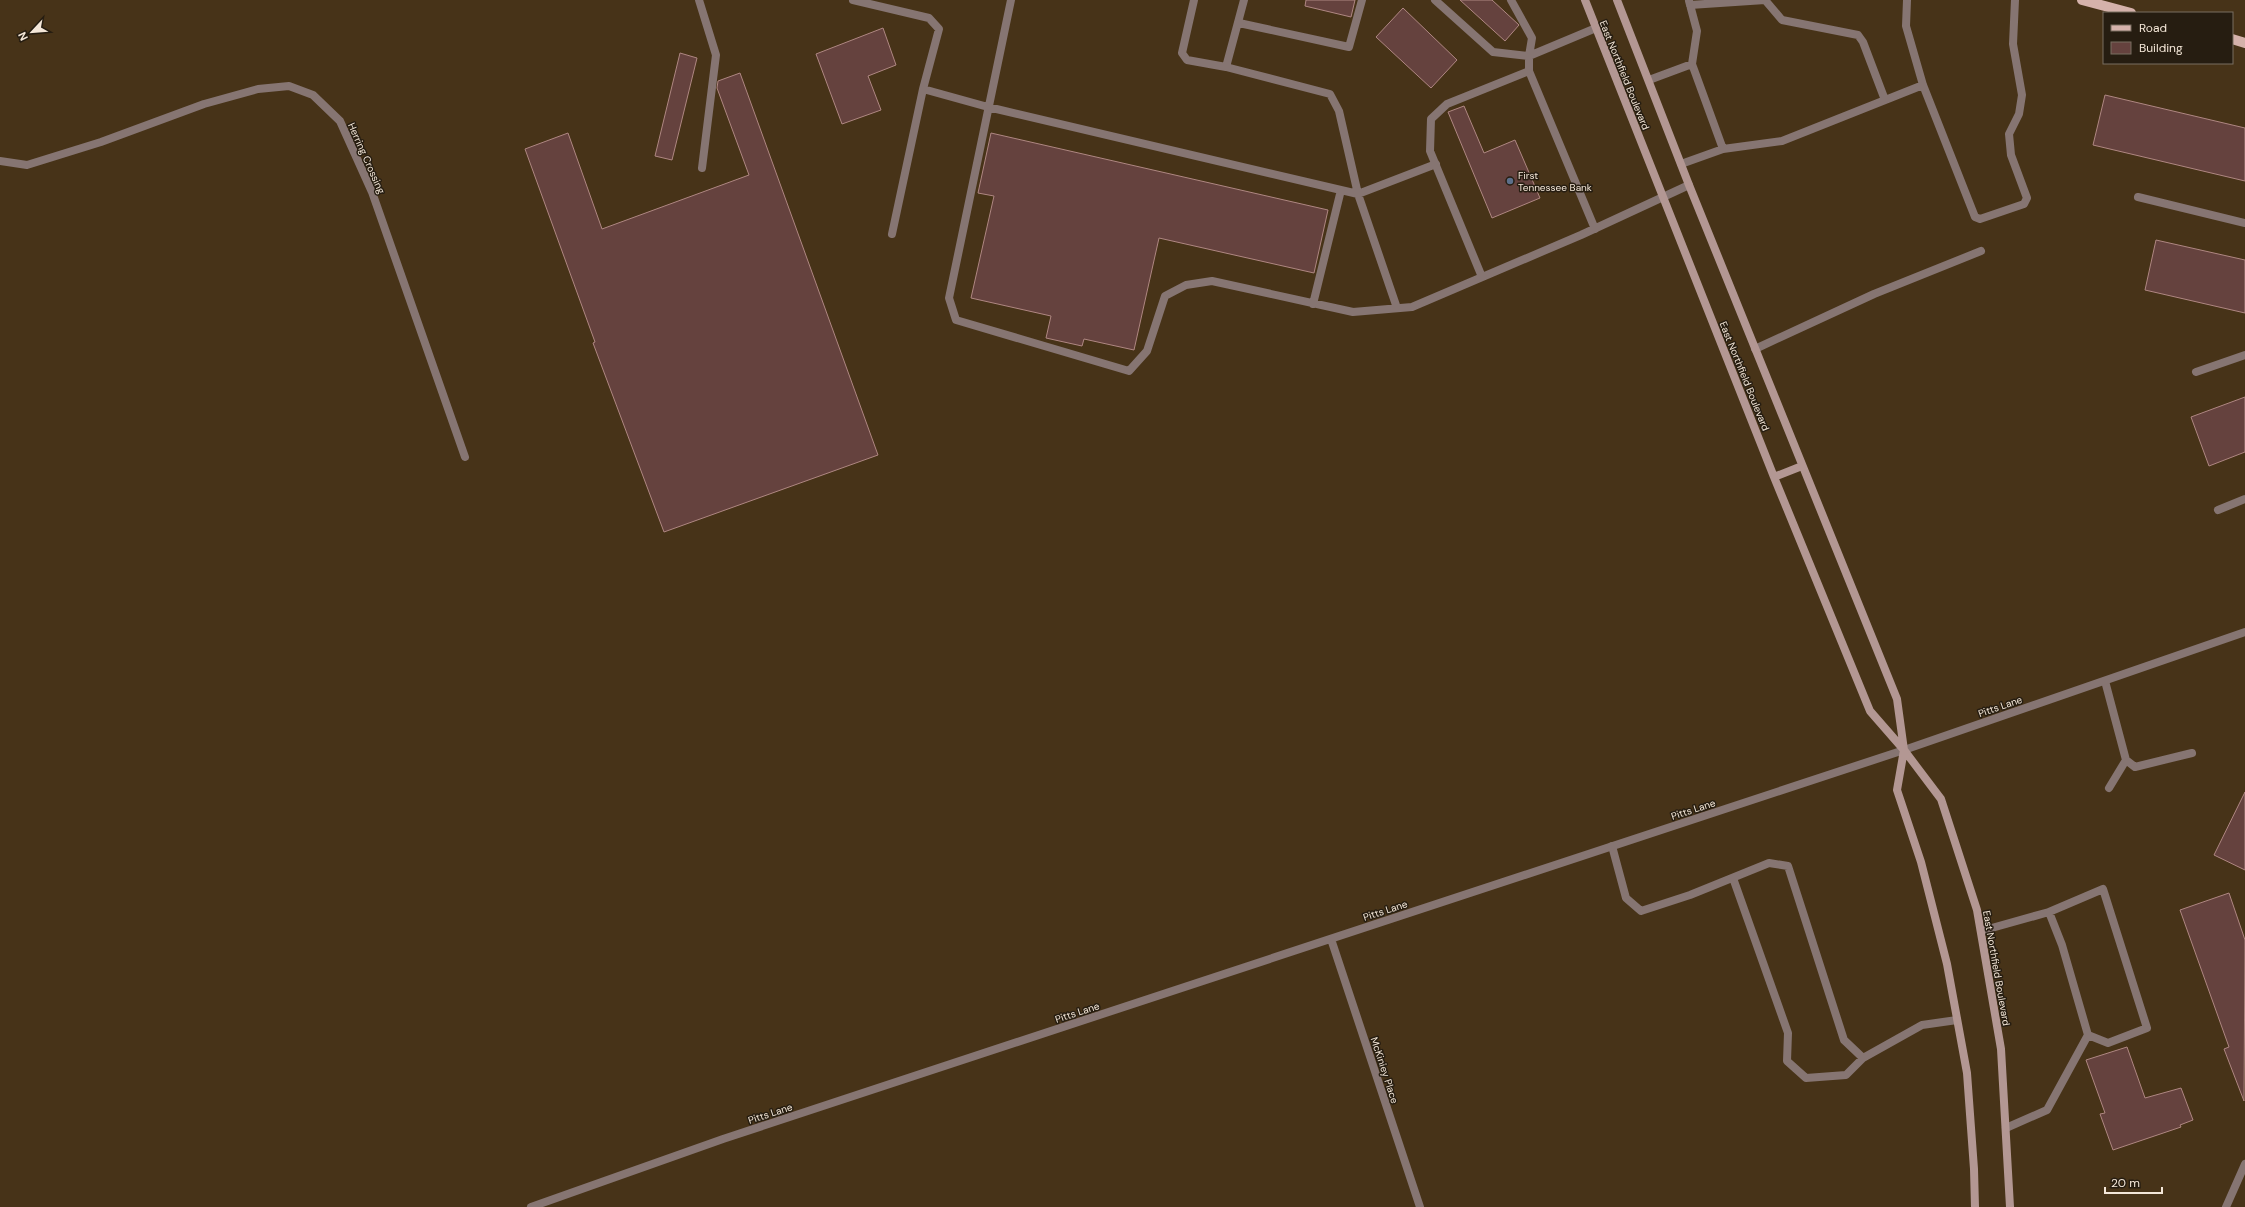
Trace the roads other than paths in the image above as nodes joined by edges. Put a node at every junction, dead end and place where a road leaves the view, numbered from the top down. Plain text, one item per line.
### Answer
1 (699, 0) edge
2 (853, 0) edge
3 (1011, 0) edge
4 (1194, 0) edge
5 (1244, 0) edge
6 (1362, 0) edge
7 (1435, 0) edge
8 (1511, 0) edge
9 (1585, 0) edge
10 (1617, 0) edge
11 (1765, 0) edge
12 (1907, 0) edge
13 (2015, 0) edge
14 (2082, 0) edge
15 (1690, 2) edge
16 (2127, 12) edge
17 (1239, 23) junction
18 (1596, 28) junction
19 (2233, 39) edge
20 (2245, 43) edge
21 (1529, 56) junction
22 (1692, 64) junction
23 (1226, 67) junction
24 (1530, 71) junction
25 (1649, 80) junction
26 (1923, 85) junction
27 (923, 89) junction
28 (1885, 100) junction
29 (988, 107) junction
30 (1723, 149) junction
31 (0, 161) edge
32 (1436, 164) junction
33 (1681, 164) junction
34 (702, 168) dead end
35 (1689, 185) junction
36 (1341, 190) junction
37 (1358, 194) junction
38 (1664, 197) junction
39 (2138, 197) dead end
40 (2245, 223) edge
41 (1595, 228) junction
42 (892, 234) dead end
43 (1981, 251) dead end
44 (1482, 278) junction
45 (1313, 304) junction
46 (1397, 308) junction
47 (1755, 349) junction
48 (2245, 354) edge
49 (2196, 372) dead end
50 (465, 458) dead end
51 (1802, 466) junction
52 (1774, 478) junction
53 (2245, 499) edge
54 (2218, 510) dead end
55 (2245, 632) edge
56 (2105, 681) junction
57 (1904, 750) junction
58 (2192, 753) dead end
59 (2126, 760) junction
60 (2109, 788) dead end
61 (1612, 846) junction
62 (1733, 878) junction
63 (2049, 912) junction
64 (1981, 931) junction
65 (1332, 939) junction
66 (1957, 1020) junction
67 (2088, 1035) junction
68 (1863, 1058) junction
69 (2006, 1128) junction
70 (2245, 1164) edge
71 (531, 1207) edge
72 (1420, 1207) edge
73 (1975, 1207) edge
74 (2010, 1207) edge
75 (2226, 1207) edge

1 - 34 street
2 - 27 street
3 - 29 street
4 - 23 street
5 - 17 street
6 - 17 street
7 - 21 street
8 - 21 street
9 - 18 main road, East Northfield Boulevard
10 - 25 main road, East Northfield Boulevard
11 - 15 street
11 - 28 street
12 - 26 street
13 - 26 street
14 - 16 main road
15 - 22 street
17 - 23 street
18 - 21 street
18 - 38 main road, East Northfield Boulevard
19 - 20 main road
21 - 24 street
22 - 25 street
22 - 30 street
23 - 37 street
24 - 32 street
24 - 41 street
25 - 33 main road, East Northfield Boulevard
26 - 28 street
27 - 29 street
27 - 42 street
28 - 30 street
29 - 36 street
29 - 45 street
30 - 33 street
31 - 50 street, Herring Crossing
32 - 37 street
32 - 44 street
33 - 35 main road, East Northfield Boulevard
35 - 38 street
35 - 47 main road, East Northfield Boulevard
36 - 37 street
36 - 45 street
37 - 46 street
38 - 41 street
38 - 52 main road, East Northfield Boulevard
39 - 40 street
41 - 44 street
43 - 47 street
44 - 46 street
45 - 46 street
47 - 51 main road, East Northfield Boulevard
48 - 49 street
51 - 52 main road
51 - 57 main road, East Northfield Boulevard
52 - 57 main road, East Northfield Boulevard
53 - 54 street
55 - 56 street, Pitts Lane
56 - 57 street, Pitts Lane
56 - 59 street
57 - 61 street, Pitts Lane
57 - 64 main road, East Northfield Boulevard
57 - 66 main road, East Northfield Boulevard
58 - 59 street
59 - 60 street
61 - 62 street
61 - 65 street, Pitts Lane
62 - 68 street
62 - 68 street
63 - 64 street
63 - 67 street
63 - 67 street
64 - 69 main road, East Northfield Boulevard
65 - 71 street, Pitts Lane
65 - 72 street, McKiniey Place
66 - 68 street
66 - 73 main road, East Northfield Boulevard
67 - 69 street
69 - 74 main road, East Northfield Boulevard
70 - 75 street

